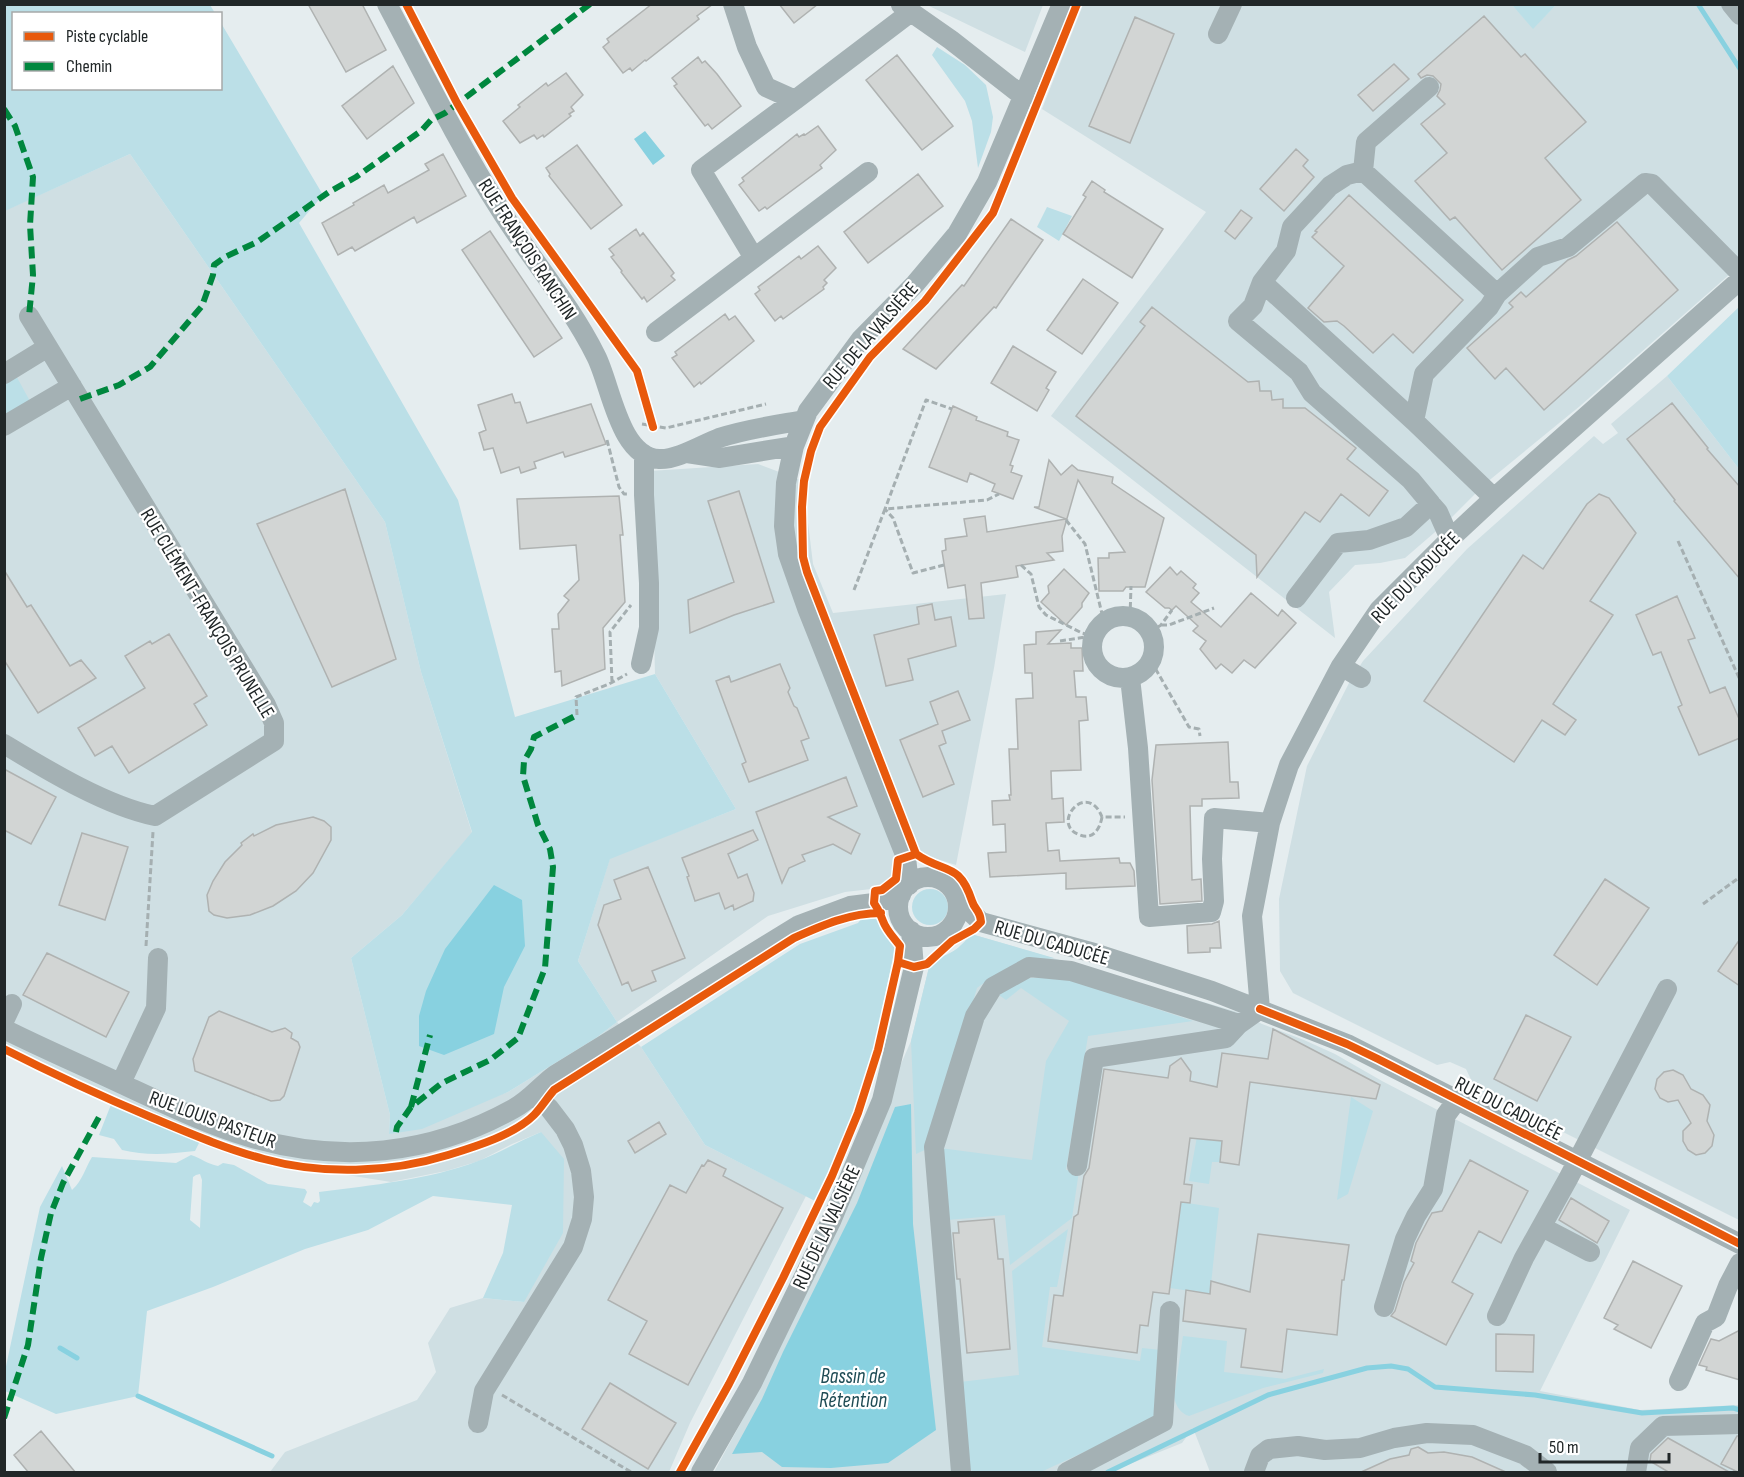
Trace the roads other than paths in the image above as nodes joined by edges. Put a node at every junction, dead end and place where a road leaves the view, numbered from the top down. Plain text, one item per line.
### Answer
1 (387, 4) edge
2 (733, 4) edge
3 (1062, 4) edge
4 (1232, 4) edge
5 (1731, 4) edge
6 (906, 8) edge
7 (1740, 15) edge
8 (1218, 34) dead end
9 (1429, 87) dead end
10 (1024, 97) junction
11 (795, 100) junction
12 (1363, 171) junction
13 (868, 172) dead end
14 (754, 258) junction
15 (1740, 273) edge
16 (1740, 279) edge
17 (1262, 282) junction
18 (1497, 294) junction
19 (29, 316) dead end
20 (656, 332) dead end
21 (48, 347) junction
22 (4, 374) edge
23 (72, 386) junction
24 (804, 420) junction
25 (1414, 421) junction
26 (4, 426) edge
27 (794, 446) junction
28 (687, 453) junction
29 (644, 454) junction
30 (1494, 498) junction
31 (1431, 504) junction
32 (1450, 539) junction
33 (1296, 598) dead end
34 (641, 663) road end
35 (1341, 666) junction
36 (1130, 678) junction
37 (1361, 678) dead end
38 (4, 744) edge
39 (1270, 823) junction
40 (906, 857) junction
41 (933, 878) junction
42 (905, 890) junction
43 (957, 899) junction
44 (874, 903) junction
45 (981, 922) junction
46 (908, 928) junction
47 (942, 933) junction
48 (152, 955) road end
49 (914, 967) junction
50 (1667, 989) dead end
51 (1260, 1009) junction
52 (1239, 1024) junction
53 (4, 1029) edge
54 (121, 1083) junction
55 (534, 1095) junction
56 (1457, 1100) junction
57 (1578, 1161) junction
58 (1077, 1166) dead end
59 (1542, 1227) junction
60 (1740, 1244) edge
61 (1590, 1252) dead end
62 (1740, 1263) edge
63 (1384, 1307) dead end
64 (1170, 1311) dead end
65 (1497, 1316) dead end
66 (1679, 1381) dead end
67 (478, 1423) dead end
68 (1740, 1424) edge
69 (701, 1473) edge
70 (961, 1473) edge
71 (1067, 1473) edge
72 (1254, 1473) edge
73 (1547, 1473) edge
74 (1636, 1473) edge

1 - 29 street, RUE FRANÇOIS RANCHIN
2 - 11 street
3 - 10 street, RUE DE LA VALSIÈRE
4 - 8 street
5 - 7 street
6 - 10 street
6 - 11 street
9 - 12 street
10 - 24 street, RUE DE LA VALSIÈRE
11 - 14 street
12 - 17 street
12 - 18 street
13 - 14 street
14 - 20 street
15 - 18 street
16 - 30 street, RUE DU CADUCÉE
17 - 25 street
17 - 31 street
18 - 25 street
19 - 21 street, RUE CLÉMENT-FRANÇOIS PRUNELLE
21 - 22 street
21 - 23 street, RUE CLÉMENT-FRANÇOIS PRUNELLE
23 - 26 street
23 - 38 street, RUE CLÉMENT-FRANÇOIS PRUNELLE
24 - 27 street, RUE DE LA VALSIÈRE
24 - 28 street
25 - 30 street
27 - 28 street
27 - 40 street, RUE DE LA VALSIÈRE
28 - 29 street
29 - 34 street
30 - 32 street, RUE DU CADUCÉE
31 - 32 street
31 - 33 street
32 - 35 street, RUE DU CADUCÉE
35 - 37 street
35 - 39 street, RUE DU CADUCÉE
36 - 36 street
36 - 39 street
39 - 51 street, RUE DU CADUCÉE
40 - 41 street
40 - 42 street, RUE DE LA VALSIÈRE
41 - 42 street
41 - 43 street
42 - 44 street, RUE LOUIS PASTEUR
42 - 46 street
43 - 45 street, RUE DU CADUCÉE
43 - 47 street
44 - 46 street
44 - 55 street, RUE LOUIS PASTEUR
45 - 47 street, RUE DU CADUCÉE
45 - 51 street, RUE DU CADUCÉE
46 - 47 street
46 - 49 street, RUE DE LA VALSIÈRE
47 - 49 street, RUE DE LA VALSIÈRE
48 - 54 street
49 - 69 street, RUE DE LA VALSIÈRE
50 - 57 street
51 - 52 street
51 - 56 street, RUE DU CADUCÉE
52 - 58 street
52 - 70 street
53 - 54 street, RUE LOUIS PASTEUR
54 - 55 street, RUE LOUIS PASTEUR
55 - 67 street
56 - 57 street, RUE DU CADUCÉE
56 - 63 street
57 - 59 street
57 - 60 street, RUE DU CADUCÉE
59 - 61 street
59 - 65 street
62 - 66 street
64 - 71 street
68 - 74 street
72 - 73 street

